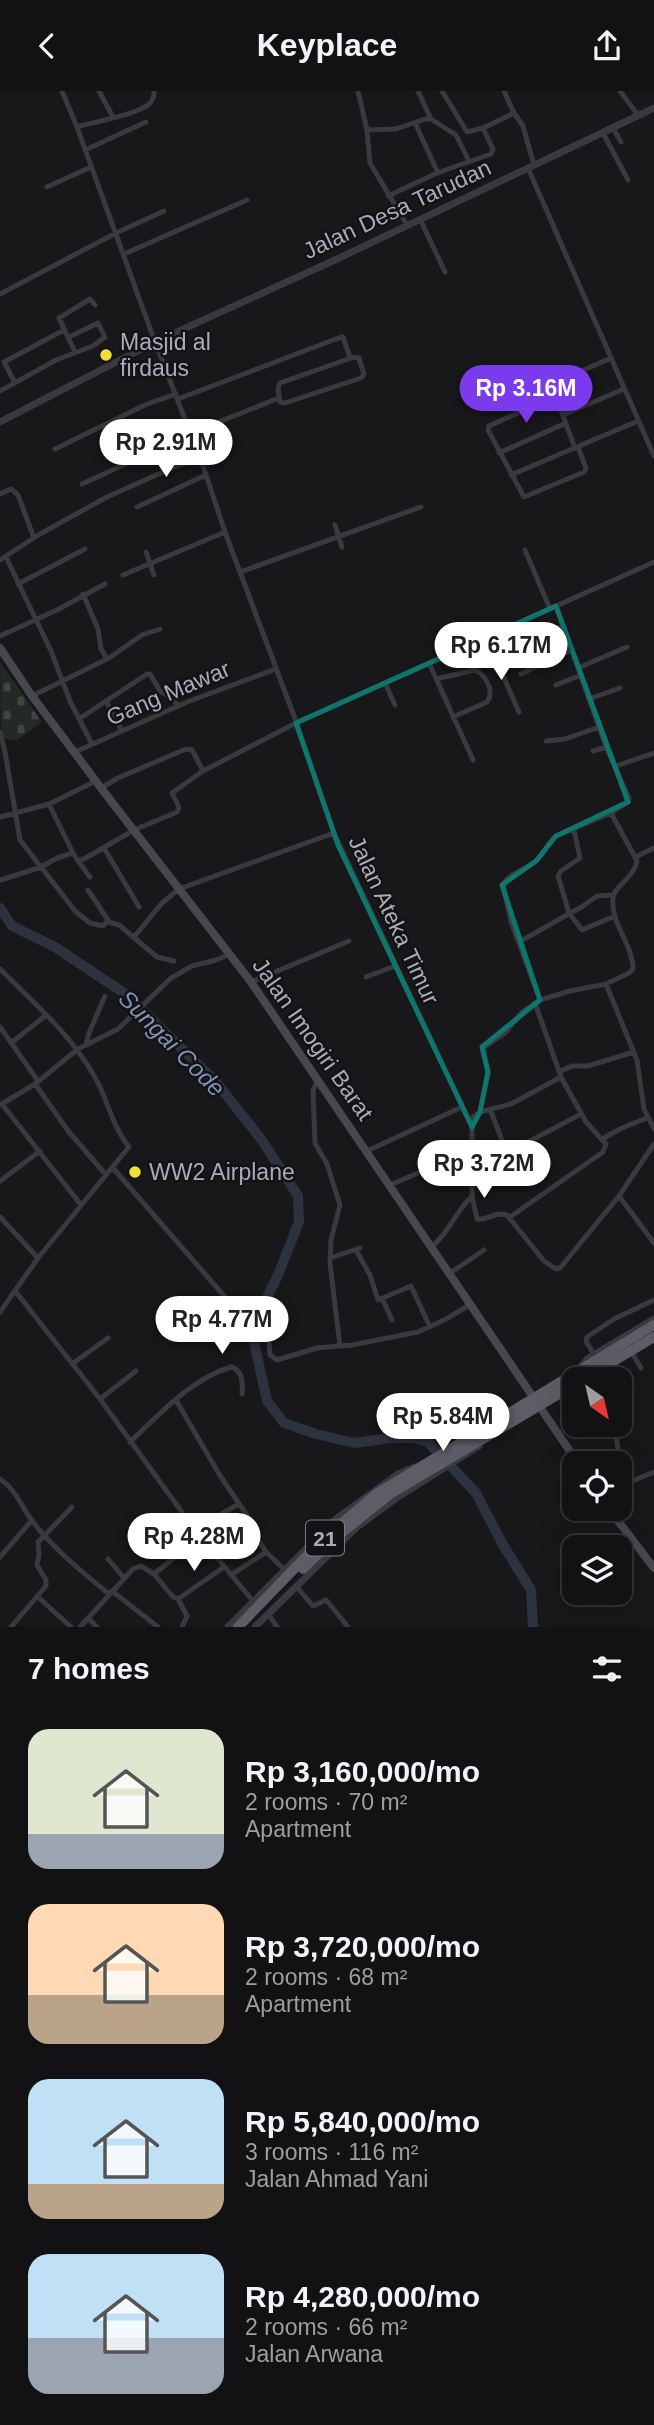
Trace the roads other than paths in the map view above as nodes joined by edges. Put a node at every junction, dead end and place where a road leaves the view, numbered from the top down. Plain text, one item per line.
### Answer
1 (62, 91) edge
2 (99, 91) edge
3 (153, 91) edge
4 (358, 91) edge
5 (418, 91) edge
6 (442, 91) edge
7 (504, 91) edge
8 (621, 91) edge
9 (653, 111) edge
10 (514, 113) junction
11 (638, 115) junction
12 (113, 117) junction
13 (431, 119) junction
14 (146, 122) dead end
15 (415, 123) junction
16 (77, 127) junction
17 (483, 128) junction
18 (613, 128) junction
19 (368, 130) junction
20 (603, 133) junction
21 (621, 142) dead end
22 (85, 150) junction
23 (469, 161) junction
24 (91, 167) junction
25 (531, 167) junction
26 (438, 173) junction
27 (628, 180) dead end
28 (47, 187) dead end
29 (391, 195) junction
30 (247, 200) dead end
31 (164, 211) dead end
32 (420, 219) junction
33 (407, 225) junction
34 (116, 233) junction
35 (124, 254) junction
36 (445, 272) dead end
37 (0, 294) edge
38 (95, 305) dead end
39 (64, 330) junction
40 (69, 337) junction
41 (155, 342) junction
42 (75, 352) junction
43 (350, 358) junction
44 (611, 358) junction
45 (2, 363) edge
46 (15, 383) junction
47 (624, 389) junction
48 (0, 391) edge
49 (556, 396) junction
50 (177, 397) junction
51 (279, 398) junction
52 (563, 415) junction
53 (638, 421) junction
54 (0, 422) edge
55 (566, 423) junction
56 (191, 434) junction
57 (577, 448) junction
58 (55, 449) dead end
59 (499, 453) junction
60 (654, 456) edge
61 (200, 458) junction
62 (206, 475) junction
63 (512, 475) junction
64 (82, 484) dead end
65 (0, 494) edge
66 (137, 507) dead end
67 (421, 507) dead end
68 (335, 526) dead end
69 (225, 532) junction
70 (339, 537) junction
71 (34, 538) junction
72 (342, 547) dead end
73 (85, 549) dead end
74 (525, 550) dead end
75 (146, 552) dead end
76 (2, 557) edge
77 (654, 562) edge
78 (149, 563) junction
79 (240, 572) junction
80 (123, 575) dead end
81 (154, 575) dead end
82 (18, 584) junction
83 (105, 584) dead end
84 (83, 594) junction
85 (553, 607) junction
86 (36, 619) junction
87 (564, 626) junction
88 (160, 629) dead end
89 (0, 636) edge
90 (486, 637) junction
91 (627, 647) dead end
92 (0, 648) edge
93 (513, 649) dead end
94 (572, 650) junction
95 (107, 659) junction
96 (429, 663) junction
97 (578, 668) junction
98 (276, 669) junction
99 (521, 674) dead end
100 (581, 675) junction
101 (436, 679) junction
102 (62, 683) junction
103 (385, 683) junction
104 (556, 685) dead end
105 (620, 688) dead end
106 (32, 696) junction
107 (589, 699) junction
108 (106, 701) junction
109 (395, 705) dead end
110 (178, 706) junction
111 (519, 712) dead end
112 (453, 717) junction
113 (79, 719) junction
114 (296, 723) junction
115 (599, 727) junction
116 (122, 731) junction
117 (0, 732) edge
118 (546, 741) dead end
119 (92, 744) junction
120 (606, 747) junction
121 (593, 751) dead end
122 (75, 752) junction
123 (654, 753) edge
124 (473, 760) dead end
125 (616, 766) junction
126 (203, 771) junction
127 (99, 785) junction
128 (49, 804) junction
129 (611, 813) junction
130 (15, 814) junction
131 (0, 817) edge
132 (134, 830) junction
133 (574, 830) junction
134 (334, 834) junction
135 (104, 848) junction
136 (654, 848) edge
137 (73, 853) junction
138 (635, 857) junction
139 (78, 861) junction
140 (41, 867) junction
141 (90, 877) dead end
142 (1, 880) edge
143 (179, 889) junction
144 (88, 890) dead end
145 (613, 895) junction
146 (139, 907) dead end
147 (569, 913) junction
148 (615, 916) junction
149 (108, 922) junction
150 (134, 937) junction
151 (349, 941) dead end
152 (519, 942) junction
153 (230, 954) junction
154 (174, 961) dead end
155 (395, 966) junction
156 (0, 969) edge
157 (366, 977) dead end
158 (251, 982) junction
159 (606, 984) junction
160 (105, 996) dead end
161 (538, 1002) junction
162 (45, 1016) junction
163 (0, 1027) edge
164 (11, 1043) junction
165 (86, 1044) junction
166 (78, 1049) junction
167 (634, 1052) junction
168 (560, 1075) junction
169 (318, 1080) junction
170 (36, 1082) junction
171 (1, 1104) edge
172 (462, 1107) junction
173 (490, 1109) junction
174 (480, 1112) junction
175 (581, 1114) junction
176 (647, 1118) junction
177 (472, 1127) junction
178 (654, 1129) edge
179 (602, 1139) junction
180 (654, 1144) edge
181 (40, 1151) junction
182 (367, 1151) junction
183 (509, 1153) junction
184 (473, 1165) junction
185 (432, 1167) dead end
186 (113, 1168) junction
187 (106, 1175) junction
188 (0, 1181) edge
189 (390, 1185) junction
190 (472, 1196) junction
191 (619, 1196) junction
192 (81, 1205) junction
193 (0, 1217) edge
194 (510, 1217) junction
195 (654, 1243) edge
196 (431, 1247) junction
197 (484, 1250) dead end
198 (38, 1258) junction
199 (330, 1258) junction
200 (450, 1273) junction
201 (16, 1292) junction
202 (225, 1297) dead end
203 (382, 1298) junction
204 (654, 1300) edge
205 (471, 1304) junction
206 (266, 1308) dead end
207 (0, 1312) edge
208 (654, 1319) edge
209 (392, 1320) dead end
210 (654, 1325) edge
211 (430, 1328) junction
212 (108, 1338) dead end
213 (654, 1339) edge
214 (340, 1346) junction
215 (632, 1350) junction
216 (593, 1355) junction
217 (72, 1364) junction
218 (584, 1367) edge
219 (593, 1367) edge
220 (609, 1367) edge
221 (641, 1368) dead end
222 (136, 1371) dead end
223 (562, 1387) edge
224 (562, 1391) edge
225 (242, 1394) dead end
226 (100, 1399) junction
227 (176, 1400) junction
228 (537, 1402) junction
229 (130, 1441) junction
230 (462, 1450) junction
231 (570, 1451) edge
232 (428, 1468) junction
233 (654, 1473) edge
234 (0, 1479) edge
235 (632, 1481) edge
236 (239, 1504) junction
237 (72, 1507) dead end
238 (32, 1520) junction
239 (618, 1521) edge
240 (194, 1529) junction
241 (45, 1535) junction
242 (200, 1537) junction
243 (266, 1552) junction
244 (0, 1557) edge
245 (108, 1559) dead end
246 (224, 1567) junction
247 (654, 1568) edge
248 (285, 1570) junction
249 (153, 1574) junction
250 (231, 1574) junction
251 (124, 1578) junction
252 (296, 1586) junction
253 (111, 1592) junction
254 (37, 1596) junction
255 (178, 1599) junction
256 (262, 1607) junction
257 (88, 1618) junction
258 (11, 1627) edge
259 (71, 1627) edge
260 (80, 1627) edge
261 (97, 1627) edge
262 (158, 1627) edge
263 (182, 1627) edge
264 (228, 1627) edge
265 (238, 1627) edge
266 (247, 1627) edge
267 (255, 1627) edge
268 (277, 1627) edge
269 (348, 1627) edge

1 - 16 street, Jalan Ateka Timur
2 - 12 street
3 - 12 street
4 - 19 street
5 - 13 street
6 - 17 street
7 - 10 street
8 - 11 street
9 - 11 street, Jalan Desa Tarudan
10 - 17 street
10 - 25 street
11 - 18 street, Jalan Desa Tarudan
12 - 16 street
13 - 15 street
13 - 23 street
14 - 22 street
15 - 19 street
15 - 26 street
16 - 22 street, Jalan Ateka Timur
17 - 23 street
18 - 20 street, Jalan Desa Tarudan
18 - 21 street
19 - 29 street
20 - 25 street, Jalan Desa Tarudan
20 - 27 street
22 - 24 street, Jalan Ateka Timur
23 - 26 street
24 - 28 street
24 - 34 street, Jalan Ateka Timur
25 - 32 street, Jalan Desa Tarudan
25 - 44 street
26 - 29 street
29 - 33 street
30 - 35 street
31 - 34 street
32 - 33 street, Jalan Desa Tarudan
32 - 36 street
33 - 41 street, Jalan Desa Tarudan
34 - 35 street, Jalan Ateka Timur
34 - 37 street
35 - 41 street, Jalan Ateka Timur
38 - 39 street
39 - 40 street
39 - 45 street
40 - 42 street
40 - 42 street
41 - 50 street, Jalan Ateka Timur
41 - 54 street, Jalan Desa Tarudan
42 - 46 street
43 - 50 street
43 - 51 street
43 - 51 street
44 - 47 street
44 - 49 street
45 - 46 street
46 - 48 street
47 - 52 street
47 - 53 street
49 - 52 street
49 - 59 street
50 - 56 street, Jalan Ateka Timur
50 - 58 street
51 - 56 street
52 - 55 street
53 - 57 street
53 - 60 street
55 - 57 street
55 - 59 street
56 - 61 street, Jalan Ateka Timur
56 - 64 street
57 - 63 street
57 - 63 street
59 - 63 street
61 - 62 street, Jalan Ateka Timur
61 - 71 street
62 - 66 street
62 - 69 street, Jalan Ateka Timur
65 - 71 street
67 - 70 street
68 - 70 street
69 - 78 street
69 - 79 street, Jalan Ateka Timur
70 - 72 street
70 - 79 street
71 - 76 street
73 - 82 street
74 - 85 street
75 - 78 street
76 - 82 street
77 - 85 street
78 - 80 street
78 - 81 street
79 - 98 street, Jalan Ateka Timur
82 - 86 street
83 - 84 street
84 - 86 street
84 - 95 street
85 - 87 street
85 - 90 street
86 - 89 street
86 - 102 street
87 - 93 street
87 - 94 street
88 - 95 street
90 - 96 street
90 - 111 street
91 - 97 street
92 - 106 main road, Jalan Imogiri Barat
94 - 97 street
94 - 99 street
95 - 102 street
96 - 101 street
96 - 103 street
97 - 100 street
98 - 110 street, Gang Mawar
98 - 114 street, Jalan Ateka Timur
100 - 104 street
100 - 107 street
101 - 112 street
101 - 112 street
102 - 106 street
102 - 113 street
103 - 109 street
103 - 114 street
105 - 107 street
106 - 122 main road, Jalan Imogiri Barat
107 - 115 street
108 - 110 street
108 - 113 street
108 - 116 street
110 - 116 street, Gang Mawar
112 - 124 street
113 - 119 street
114 - 126 street
114 - 134 street, Jalan Ateka Timur
115 - 118 street
115 - 120 street
116 - 119 street, Gang Mawar
117 - 130 street
119 - 122 street, Gang Mawar
120 - 121 street
120 - 125 street
122 - 127 main road, Jalan Imogiri Barat
123 - 125 street
125 - 129 street
126 - 127 street
126 - 132 street
127 - 128 street
127 - 132 main road, Jalan Imogiri Barat
128 - 130 street
128 - 137 street
129 - 133 street
129 - 138 street
130 - 131 street
130 - 140 street
132 - 135 street
132 - 143 main road, Jalan Imogiri Barat
133 - 147 street
133 - 152 street
134 - 143 street
134 - 155 street, Jalan Ateka Timur
135 - 139 street
135 - 146 street
136 - 138 street
137 - 139 street
137 - 140 street
138 - 145 street
139 - 141 street
140 - 142 street
140 - 149 street
143 - 150 street
143 - 153 main road, Jalan Imogiri Barat
144 - 149 street
145 - 147 street
145 - 148 street
147 - 148 street
147 - 152 street
148 - 159 street
149 - 150 street
150 - 154 street
151 - 158 street
152 - 161 street
153 - 158 main road, Jalan Imogiri Barat
153 - 165 street
155 - 157 street
155 - 172 street, Jalan Ateka Timur
156 - 162 street
158 - 169 main road, Jalan Imogiri Barat
159 - 161 street
159 - 167 street
160 - 165 street
161 - 168 street
161 - 174 street
162 - 164 street
162 - 166 street
163 - 164 street
164 - 170 street
165 - 166 street
166 - 170 street
166 - 186 street
167 - 168 street
167 - 176 street
168 - 173 street
168 - 175 street
169 - 182 main road, Jalan Imogiri Barat
169 - 199 street
170 - 171 street
170 - 187 street
171 - 181 street
172 - 177 street, Jalan Ateka Timur
172 - 182 street
173 - 174 street
173 - 183 street
174 - 177 street
175 - 179 street
175 - 183 street
176 - 178 street
176 - 179 street
177 - 184 street
179 - 194 street
180 - 191 street
181 - 188 street
181 - 192 street
182 - 189 main road, Jalan Imogiri Barat
183 - 184 street
184 - 190 street
185 - 189 street
186 - 187 street
186 - 202 street
187 - 192 street
189 - 196 main road, Jalan Imogiri Barat
190 - 194 street
190 - 196 street
191 - 194 street
191 - 195 street
192 - 198 street
193 - 198 street
196 - 200 main road, Jalan Imogiri Barat
197 - 200 street
198 - 201 street
199 - 203 street
199 - 214 street
200 - 205 main road, Jalan Imogiri Barat
201 - 207 street
201 - 217 street
203 - 209 street
203 - 211 street
204 - 216 street
205 - 211 street
205 - 228 main road, Jalan Imogiri Barat
206 - 214 street
208 - 216 street
210 - 219 highway, 21
211 - 214 street
212 - 217 street
213 - 215 highway, 21
215 - 220 highway, 21
215 - 221 street
216 - 218 street
217 - 226 street
222 - 226 street
223 - 228 highway, 21
224 - 228 highway, 21
225 - 227 street
226 - 229 street
227 - 229 street
227 - 236 street
228 - 230 highway, 21
228 - 230 highway, 21
228 - 231 main road, Jalan Imogiri Barat
229 - 240 street
230 - 232 highway, 21
232 - 248 street
232 - 252 street
232 - 256 highway, 21
233 - 235 street
234 - 238 street
236 - 240 street
236 - 243 street
237 - 241 street
238 - 241 street
238 - 244 street
239 - 247 main road
240 - 242 street
241 - 253 street
241 - 254 street
242 - 246 street
242 - 249 street
243 - 248 street
243 - 250 street
245 - 251 street
246 - 250 street
246 - 255 street
248 - 256 street
249 - 251 street
249 - 255 street
250 - 256 street
251 - 253 street
252 - 256 street
252 - 269 street
253 - 257 street
253 - 262 street
254 - 258 street
254 - 259 street
255 - 263 street
256 - 264 street
256 - 265 highway, 21
256 - 266 highway, 21
256 - 267 street
256 - 268 street
257 - 260 street
257 - 261 street

